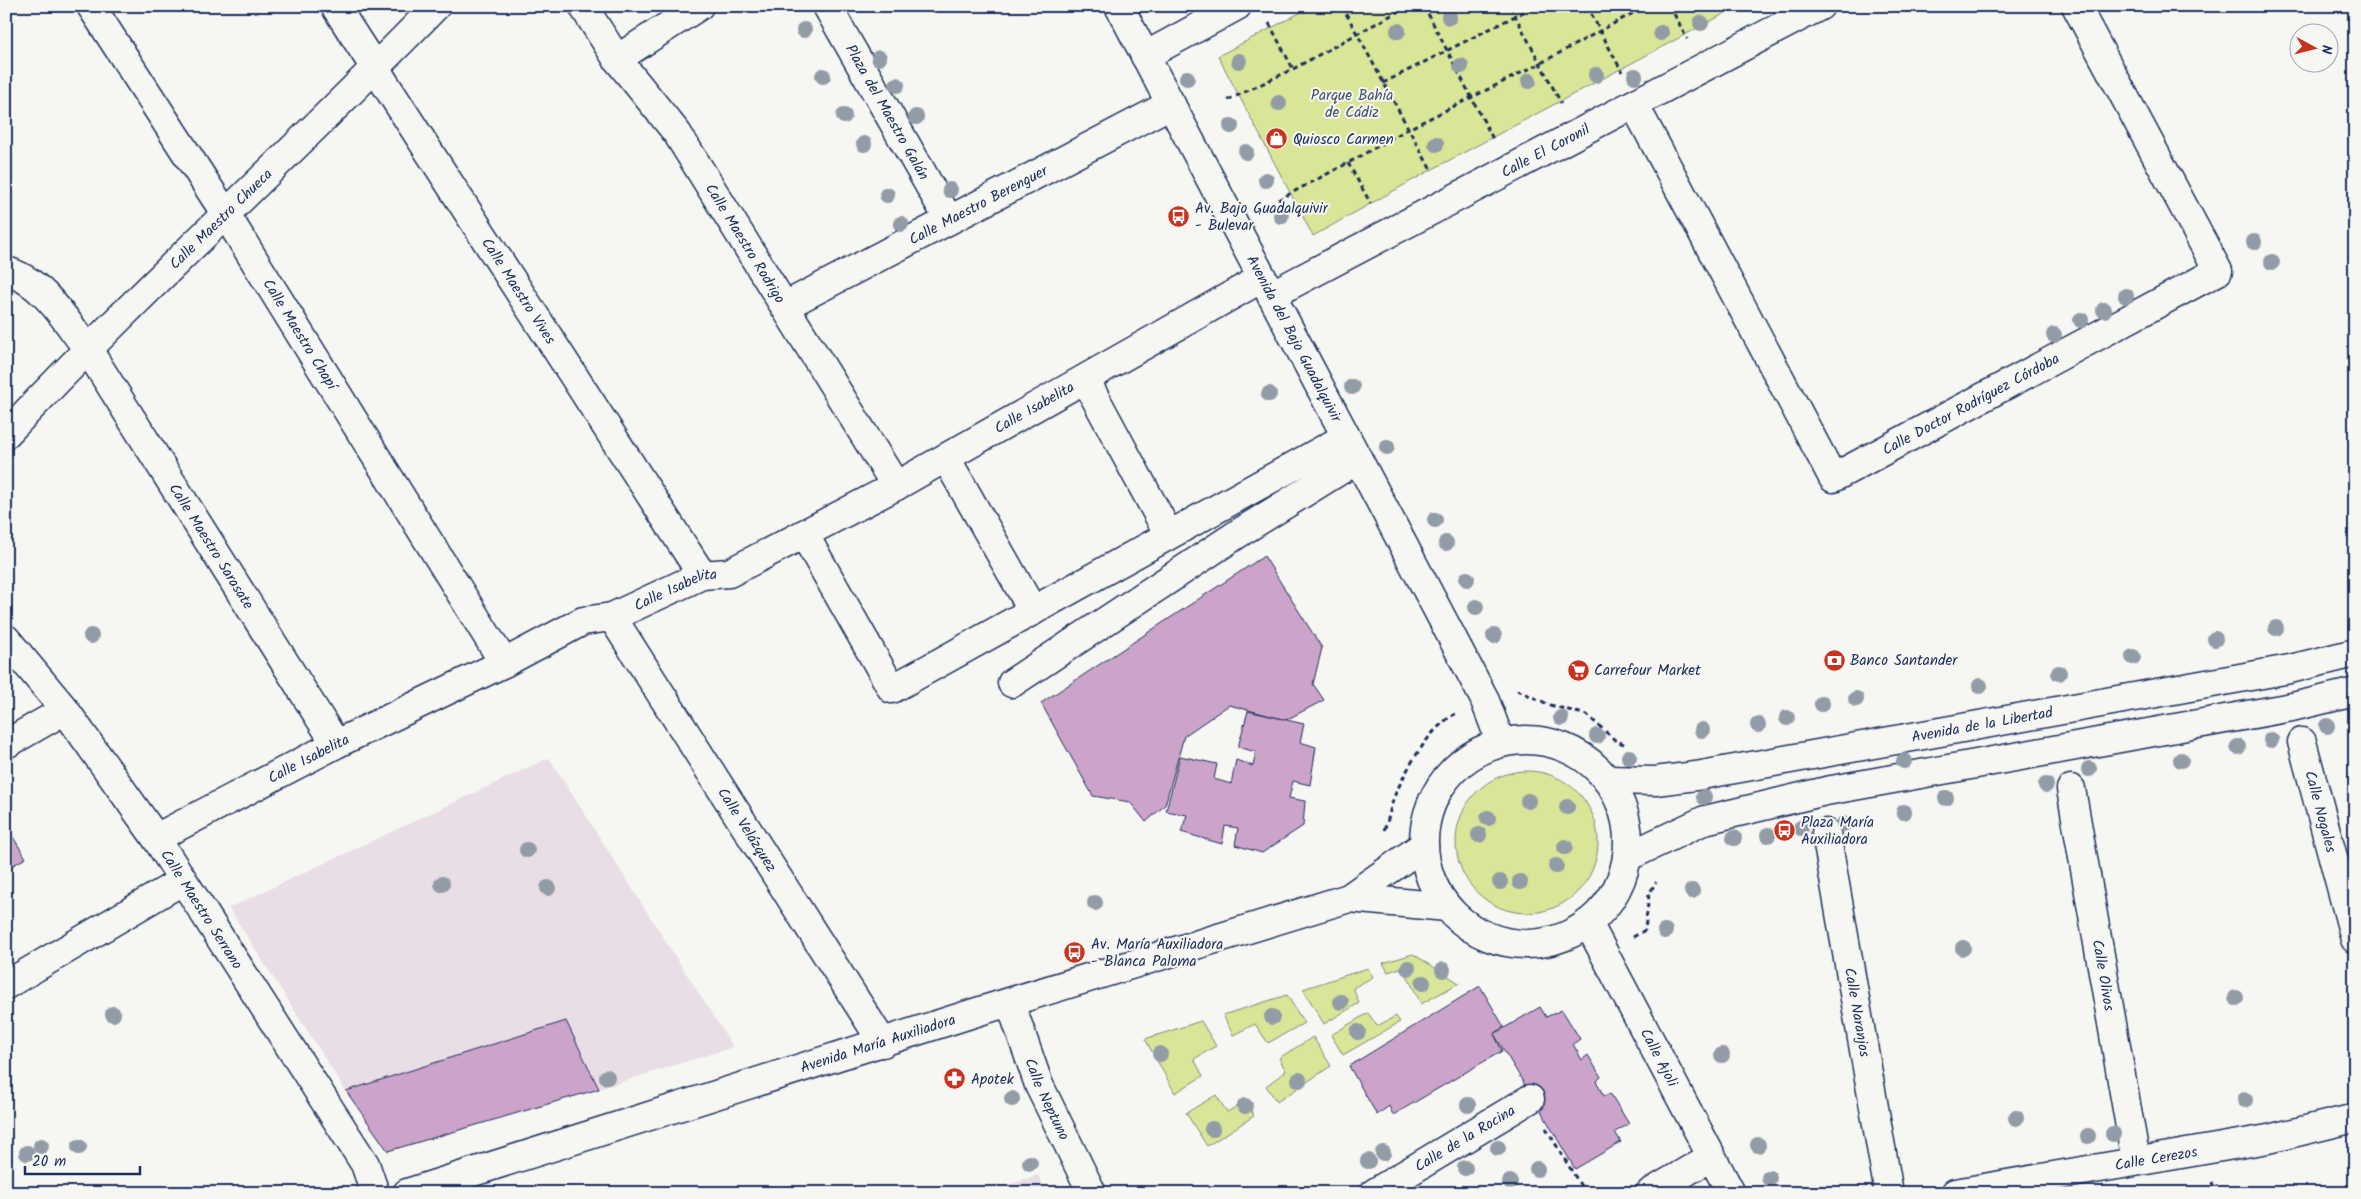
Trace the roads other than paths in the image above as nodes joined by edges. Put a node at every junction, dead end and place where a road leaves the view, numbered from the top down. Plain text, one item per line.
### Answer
1 (91, 6) edge
2 (335, 6) edge
3 (436, 6) edge
4 (583, 6) edge
5 (700, 6) edge
6 (826, 6) edge
7 (1118, 6) edge
8 (1237, 6) edge
9 (1820, 6) edge
10 (2076, 6) edge
11 (1145, 56) junction
12 (617, 58) junction
13 (376, 68) junction
14 (1171, 104) junction
15 (1634, 104) junction
16 (225, 214) junction
17 (949, 220) junction
18 (6, 271) edge
19 (1267, 286) junction
20 (785, 306) junction
21 (87, 348) junction
22 (1085, 379) junction
23 (6, 434) edge
24 (1352, 448) junction
25 (946, 458) junction
26 (896, 486) junction
27 (804, 534) junction
28 (1169, 535) junction
29 (702, 574) junction
30 (1033, 611) junction
31 (612, 617) junction
32 (6, 639) edge
33 (2355, 653) edge
34 (504, 663) junction
35 (1012, 683) dead end
36 (2355, 692) edge
37 (65, 710) junction
38 (2302, 742) dead end
39 (1501, 743) junction
40 (6, 744) edge
41 (336, 744) junction
42 (1607, 780) junction
43 (2071, 790) dead end
44 (1826, 833) dead end
45 (156, 838) junction
46 (1424, 845) junction
47 (1626, 857) junction
48 (182, 881) junction
49 (1349, 898) junction
50 (1447, 907) junction
51 (1588, 923) junction
52 (2355, 940) edge
53 (6, 985) edge
54 (1010, 1002) junction
55 (883, 1044) junction
56 (1530, 1099) road end
57 (2355, 1118) edge
58 (1711, 1156) junction
59 (2136, 1161) junction
60 (375, 1193) edge
61 (407, 1193) edge
62 (1092, 1193) edge
63 (1374, 1193) edge
64 (1650, 1193) edge
65 (1731, 1193) edge
66 (1889, 1193) edge
67 (1955, 1193) edge

1 - 16 street, Calle Maestro Chapí
2 - 13 street, Calle Maestro Vives
3 - 13 street, Calle Maestro Chueca
4 - 12 street, Calle Maestro Rodrigo
5 - 12 street
6 - 17 street, Plaza del Maestro Galán
7 - 11 street, Avenida del Bajo Guadalquivir
8 - 11 street
9 - 15 street, Calle El Coronil
10 - 15 street, Calle Doctor Rodríguez Córdoba
11 - 14 street, Avenida del Bajo Guadalquivir
12 - 20 street, Calle Maestro Rodrigo
13 - 16 street, Calle Maestro Chueca
13 - 29 street, Calle Maestro Vives
14 - 17 street, Calle Maestro Berenguer
14 - 19 street, Avenida del Bajo Guadalquivir
15 - 19 street, Calle El Coronil
16 - 21 street, Calle Maestro Chueca
16 - 34 street, Calle Maestro Chapí
17 - 20 street, Calle Maestro Berenguer
18 - 21 street, Calle Maestro Sarasate
19 - 22 street, Calle Isabelita
19 - 24 street, Avenida del Bajo Guadalquivir
20 - 26 street, Calle Maestro Rodrigo
21 - 23 street, Calle Maestro Chueca
21 - 41 street, Calle Maestro Sarasate
22 - 25 street, Calle Isabelita
22 - 28 street
24 - 28 street
24 - 35 street
24 - 39 street, Avenida del Bajo Guadalquivir
25 - 26 street, Calle Isabelita
25 - 30 street
26 - 27 street, Calle Isabelita
27 - 29 street, Calle Isabelita
27 - 30 street
28 - 30 street
29 - 31 street, Calle Isabelita
31 - 34 street, Calle Isabelita
31 - 55 street, Calle Velázquez
32 - 37 street, Calle Maestro Serrano
33 - 42 street, Avenida de la Libertad
34 - 41 street, Calle Isabelita
36 - 47 street
37 - 40 street
37 - 45 street, Calle Maestro Serrano
38 - 52 street, Calle Nogales
39 - 42 street
39 - 46 street
41 - 45 street, Calle Isabelita
42 - 47 street
43 - 59 street, Calle Olivos
44 - 66 street, Calle Naranjos
45 - 48 street, Calle Maestro Serrano
46 - 49 street, Avenida María Auxiliadora
46 - 50 street
47 - 51 street
48 - 53 street
48 - 60 street, Calle Maestro Serrano
49 - 50 street, Avenida María Auxiliadora
49 - 54 street, Avenida María Auxiliadora
50 - 51 street
51 - 58 street, Calle Ajoli
54 - 55 street, Avenida María Auxiliadora
54 - 62 street, Calle Neptuno
55 - 61 street, Avenida María Auxiliadora
56 - 63 street, Calle de la Rocina
57 - 59 street, Calle Cerezos
58 - 64 street
58 - 65 street, Calle Ajoli
59 - 67 street, Calle Cerezos

